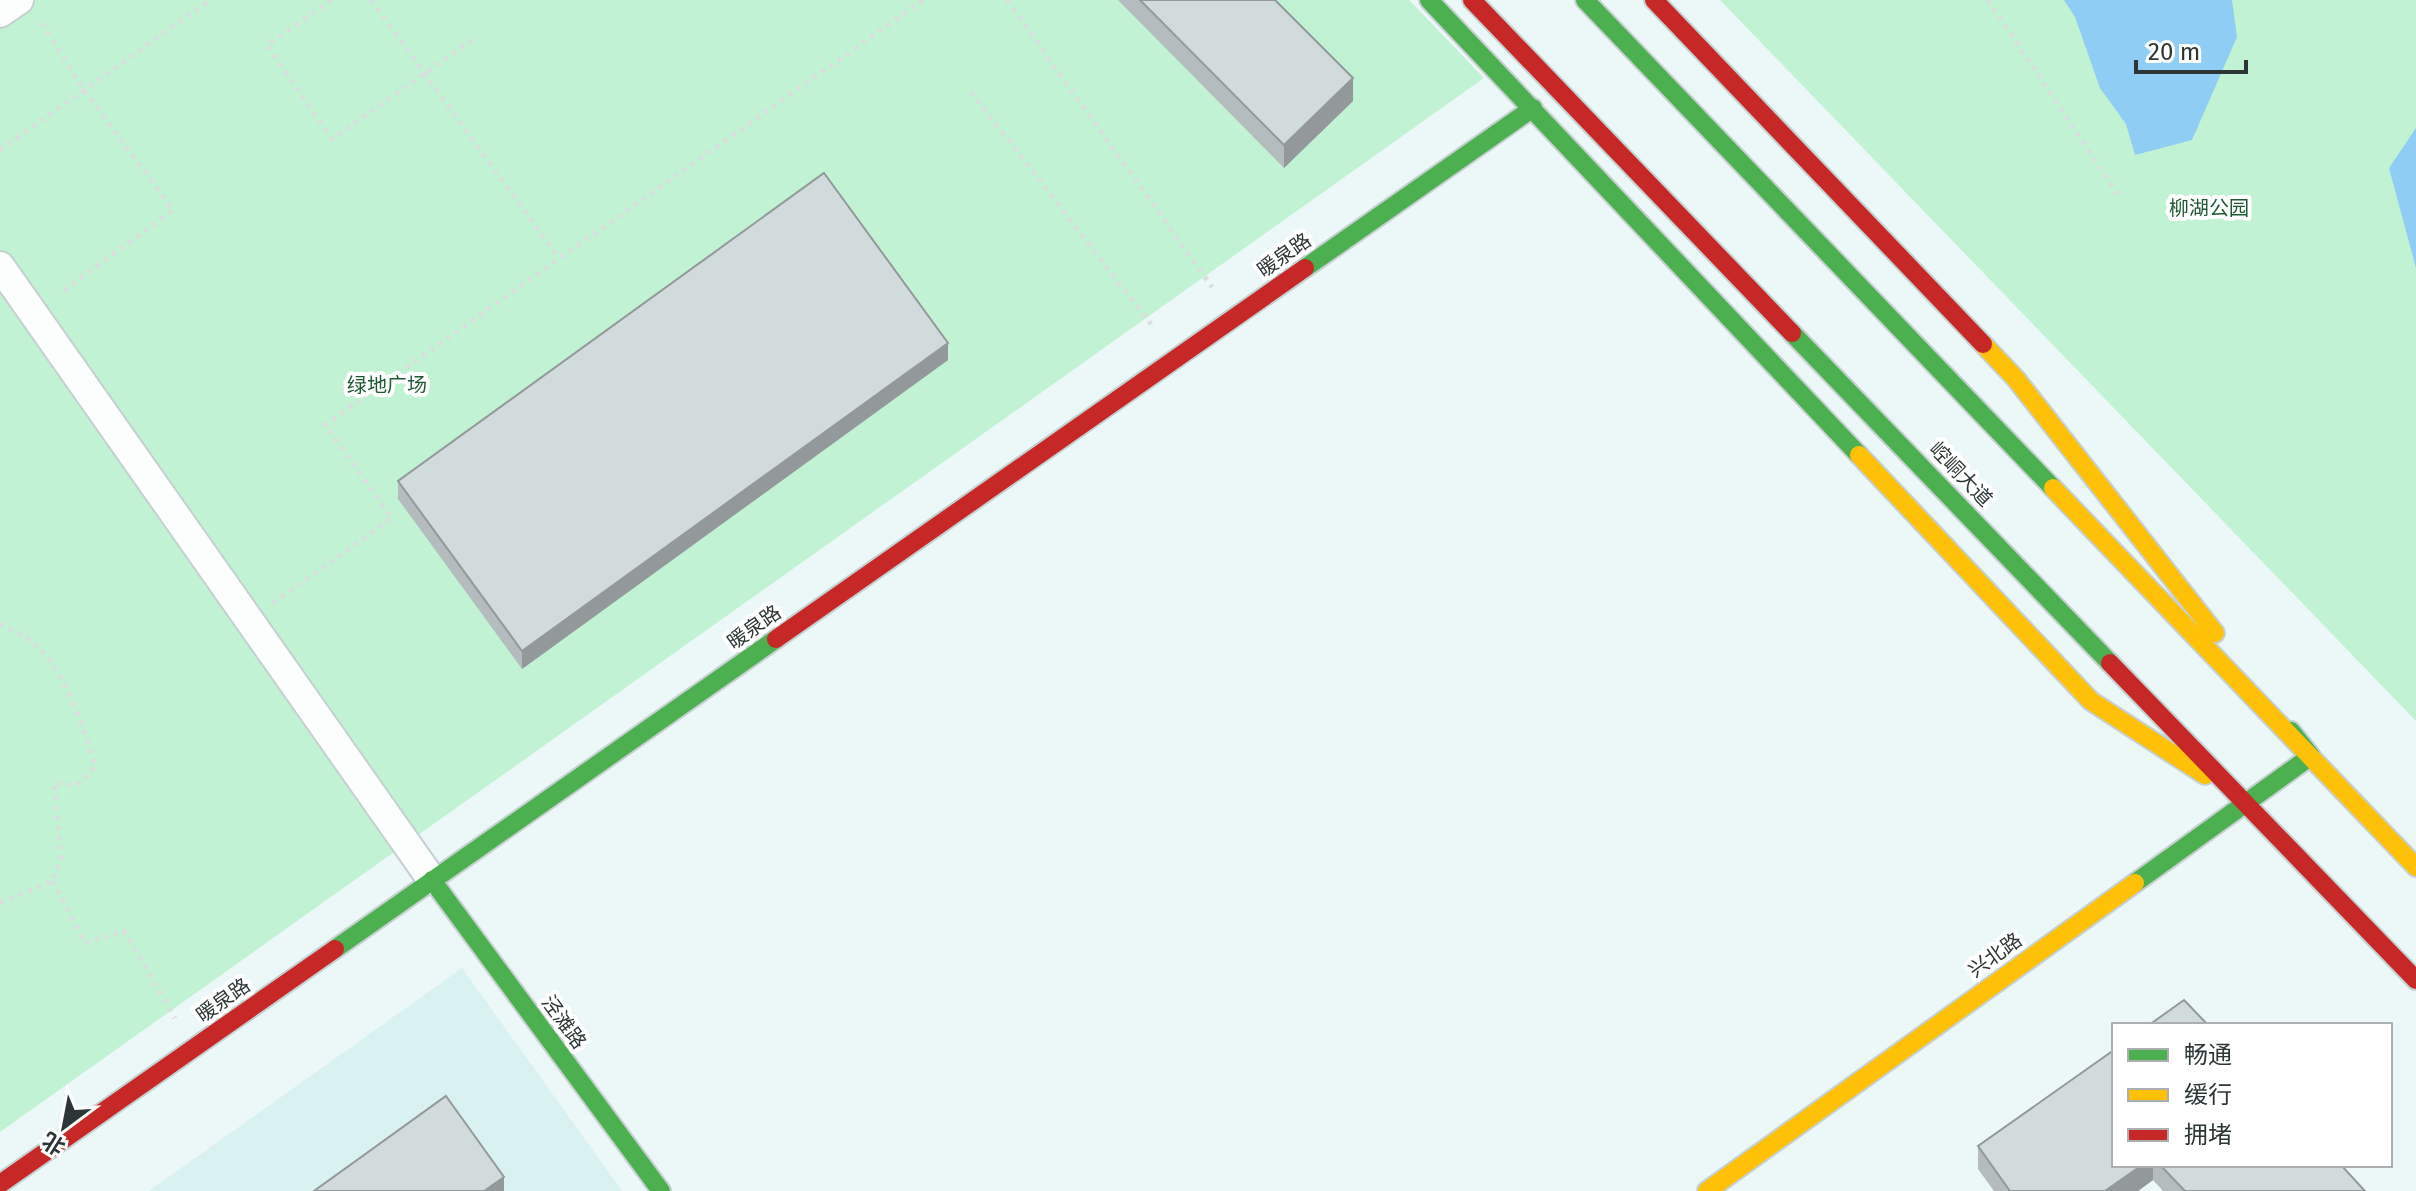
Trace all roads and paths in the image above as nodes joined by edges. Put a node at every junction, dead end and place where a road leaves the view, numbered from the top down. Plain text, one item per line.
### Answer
1 (210, 0) edge
2 (331, 0) edge
3 (371, 0) edge
4 (923, 0) edge
5 (1007, 0) edge
6 (1429, 0) edge
7 (1472, 0) edge
8 (1585, 0) edge
9 (1654, 0) edge
10 (1988, 0) edge
11 (27, 7) edge
12 (0, 13) edge
13 (476, 37) dead end
14 (425, 74) junction
15 (85, 92) junction
16 (971, 92) dead end
17 (1533, 108) junction
18 (0, 150) edge
19 (2119, 196) dead end
20 (559, 258) junction
21 (0, 266) edge
22 (33, 313) junction
23 (1234, 318) junction
24 (1177, 357) junction
25 (249, 620) junction
26 (0, 624) edge
27 (2311, 756) junction
28 (2245, 801) junction
29 (2416, 867) edge
30 (432, 880) junction
31 (53, 881) junction
32 (0, 903) edge
33 (2416, 980) edge
34 (195, 1047) junction
35 (0, 1184) edge
36 (661, 1191) edge
37 (1707, 1191) edge

1 - 15 path
2 - 14 path
3 - 14 path
4 - 20 path
5 - 23 path
6 - 17 street
7 - 28 street, 崆峒大道
8 - 27 street
9 - 27 street
10 - 19 path
11 - 12 street
11 - 15 path
13 - 14 path
14 - 20 path
15 - 18 path
15 - 22 path
16 - 24 path
17 - 23 street, 暖泉路
17 - 28 street
20 - 25 path
21 - 22 street
22 - 25 street
23 - 24 street, 暖泉路
24 - 30 street, 暖泉路
25 - 30 street
26 - 31 path
27 - 28 street, 兴北路
27 - 29 street
28 - 33 street, 崆峒大道
28 - 37 street, 兴北路
30 - 34 street, 暖泉路
30 - 36 street, 泾滩路
31 - 32 path
31 - 34 path
34 - 35 street, 暖泉路

